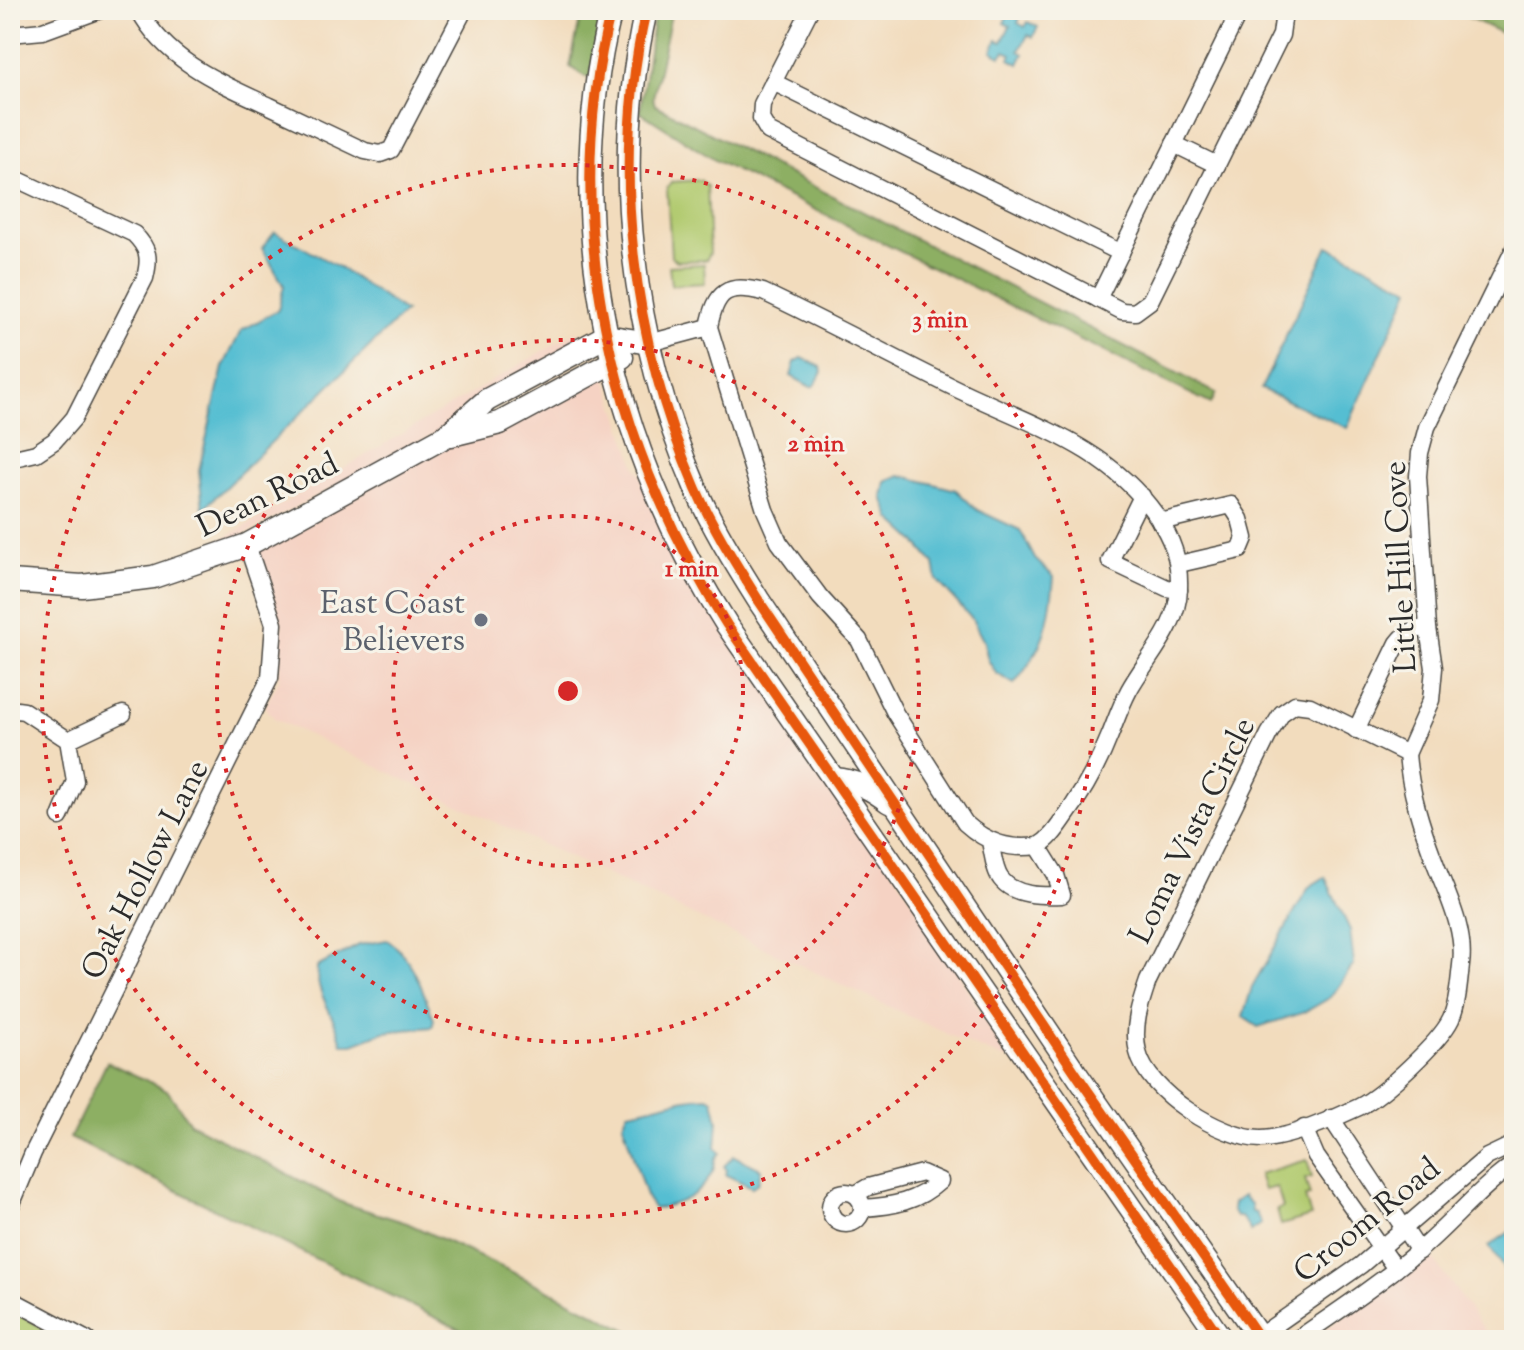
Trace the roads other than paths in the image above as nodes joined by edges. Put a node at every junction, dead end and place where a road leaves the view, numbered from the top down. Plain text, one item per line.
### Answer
1 (100, 10) edge
2 (139, 10) edge
3 (464, 10) edge
4 (611, 10) edge
5 (646, 10) edge
6 (810, 10) edge
7 (1240, 10) edge
8 (1279, 10) edge
9 (10, 34) edge
10 (773, 82) junction
11 (1174, 144) junction
12 (1217, 165) junction
13 (10, 176) edge
14 (1514, 249) edge
15 (1121, 253) junction
16 (1098, 299) junction
17 (709, 327) junction
18 (606, 336) junction
19 (649, 343) junction
20 (612, 362) junction
21 (446, 436) junction
22 (10, 459) edge
23 (1142, 496) junction
24 (1160, 522) junction
25 (247, 545) junction
26 (1179, 564) junction
27 (10, 581) edge
28 (1179, 590) junction
29 (1428, 628) junction
30 (10, 709) edge
31 (123, 714) dead end
32 (1356, 730) junction
33 (68, 740) junction
34 (1407, 754) junction
35 (834, 779) junction
36 (903, 812) junction
37 (60, 817) dead end
38 (990, 842) junction
39 (1038, 846) junction
40 (1331, 1118) junction
41 (1304, 1128) junction
42 (1514, 1144) edge
43 (1514, 1164) edge
44 (900, 1178) junction
45 (1373, 1182) junction
46 (1349, 1199) junction
47 (905, 1201) junction
48 (10, 1208) edge
49 (1404, 1230) junction
50 (1381, 1248) junction
51 (1419, 1251) junction
52 (1396, 1269) junction
53 (10, 1299) edge
54 (1258, 1339) edge
55 (87, 1340) edge
56 (1222, 1340) edge
57 (1296, 1340) edge

1 - 9 street
2 - 3 street
4 - 18 main road
5 - 19 main road
6 - 10 street
7 - 11 street
8 - 12 street
10 - 15 street
10 - 16 street
11 - 12 street
11 - 15 street
12 - 16 street
13 - 22 street
14 - 29 street, Little Hill Cove
15 - 16 street
17 - 19 street
17 - 23 street
17 - 38 street
18 - 19 main road
18 - 20 main road
18 - 21 main road, Dean Road
19 - 20 main road, Dean Road
19 - 36 main road
20 - 21 main road, Dean Road
20 - 35 main road
21 - 25 main road, Dean Road
23 - 24 street
23 - 28 street
24 - 26 street
24 - 26 street
25 - 27 main road, Dean Road
25 - 48 street, Oak Hollow Lane
26 - 28 street
28 - 39 street
29 - 32 street
29 - 34 street, Little Hill Cove
30 - 33 street
31 - 33 street
32 - 34 street, Loma Vista Circle
32 - 41 street, Loma Vista Circle
33 - 37 street
34 - 40 street, Loma Vista Circle
35 - 36 main road
35 - 56 main road
36 - 54 main road
38 - 39 street
38 - 39 street
40 - 41 street, Loma Vista Circle
40 - 45 street
41 - 46 street
42 - 49 street, Croom Road
43 - 51 street, Croom Road
44 - 47 street
44 - 47 street
44 - 47 street
45 - 46 street
45 - 49 street
46 - 50 street
49 - 50 street, Croom Road
49 - 51 street
50 - 52 street
50 - 54 street, Croom Road
51 - 52 street, Croom Road
52 - 57 street, Croom Road
53 - 55 street

